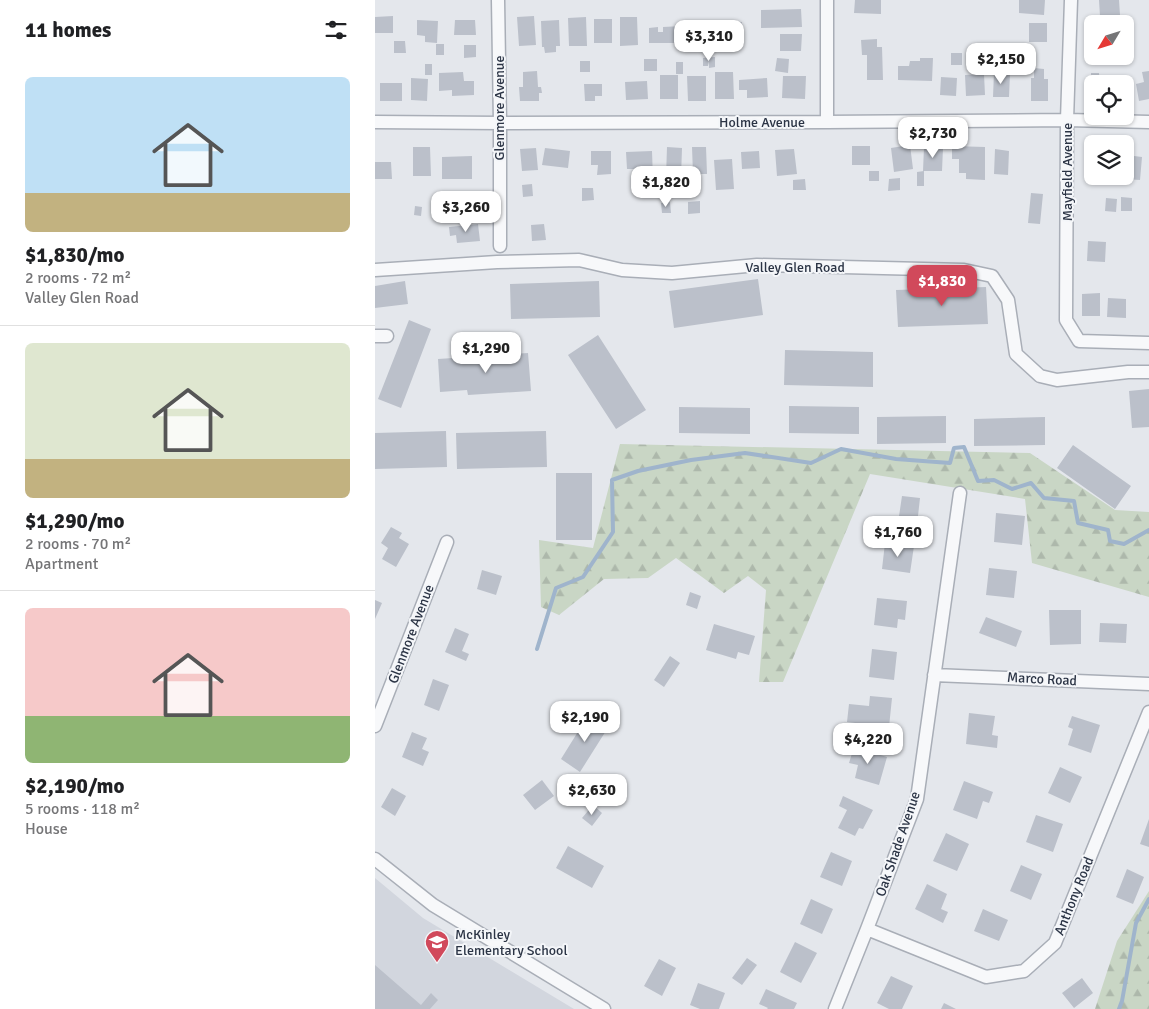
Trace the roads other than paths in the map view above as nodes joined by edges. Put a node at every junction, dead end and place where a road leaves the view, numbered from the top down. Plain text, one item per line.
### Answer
1 (498, 0) edge
2 (827, 0) edge
3 (1071, 0) edge
4 (1067, 120) junction
5 (375, 122) edge
6 (827, 122) junction
7 (1149, 122) edge
8 (500, 124) junction
9 (500, 246) dead end
10 (375, 270) edge
11 (1149, 343) edge
12 (1149, 372) edge
13 (960, 493) dead end
14 (447, 542) dead end
15 (935, 675) junction
16 (1149, 684) edge
17 (1149, 712) edge
18 (375, 726) edge
19 (375, 859) edge
20 (867, 929) junction
21 (599, 1007) edge
22 (835, 1009) edge

1 - 8 street, Glenmore Avenue
2 - 6 street
3 - 4 street, Mayfield Avenue
4 - 6 street, Holme Avenue
4 - 7 street, Holme Avenue
4 - 11 street, Mayfield Avenue
5 - 8 street, Holme Avenue
6 - 8 street, Holme Avenue
8 - 9 street, Glenmore Avenue
10 - 12 street, Valley Glen Road
13 - 15 street, Oak Shade Avenue
14 - 18 street, Glenmore Avenue
15 - 16 street, Marco Road
15 - 20 street, Oak Shade Avenue
17 - 20 street, Anthony Road
19 - 21 street
20 - 22 street, Oak Shade Avenue

